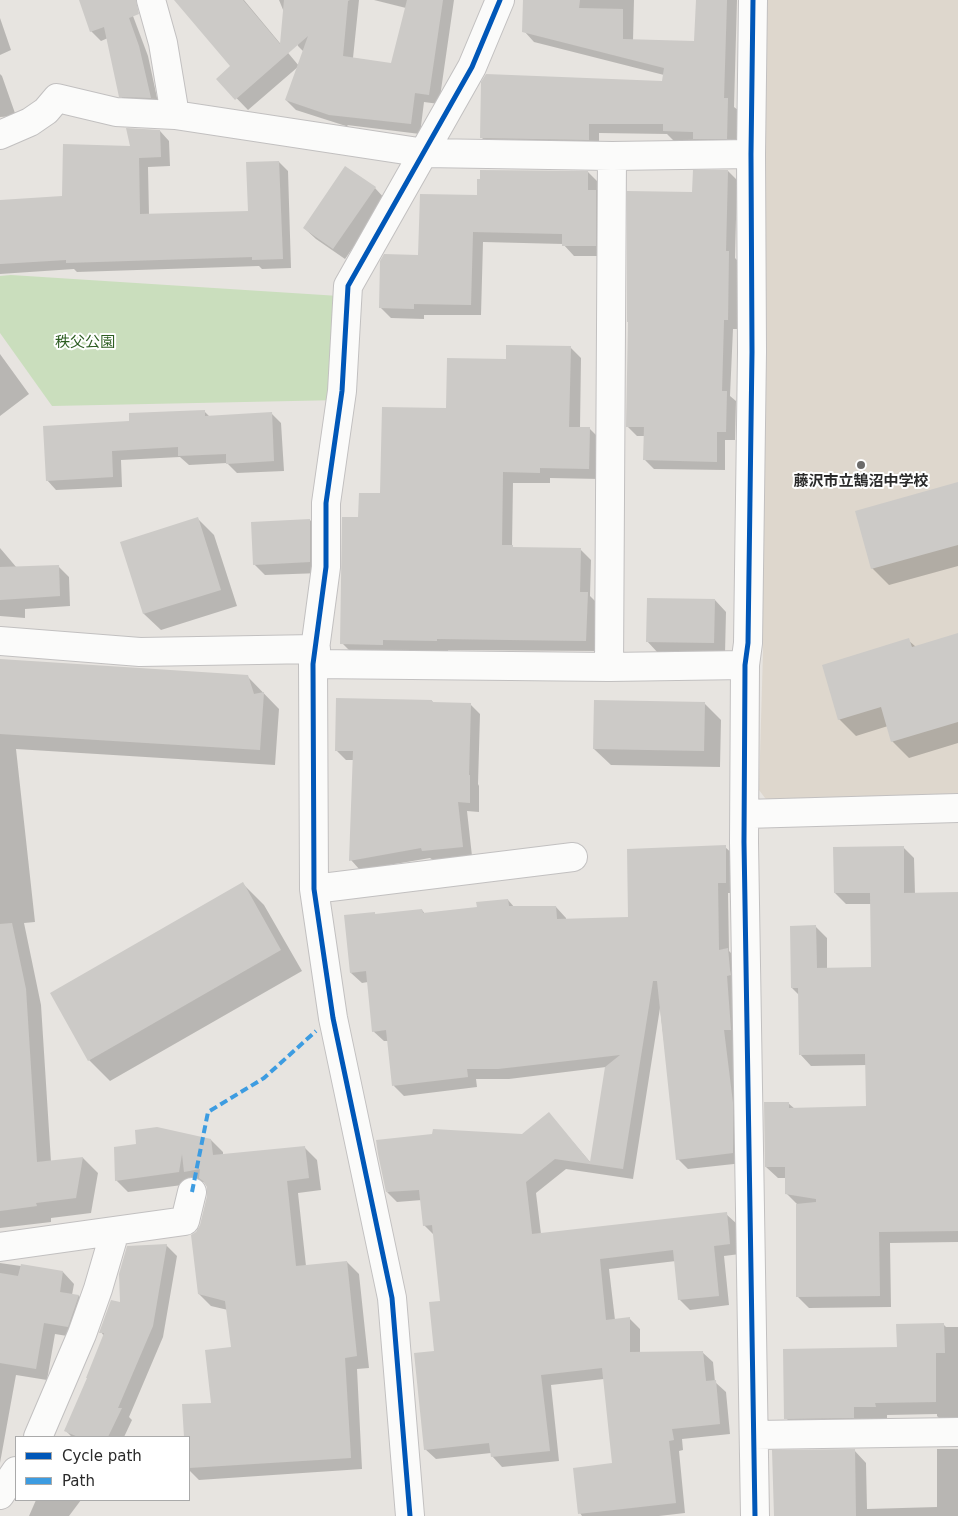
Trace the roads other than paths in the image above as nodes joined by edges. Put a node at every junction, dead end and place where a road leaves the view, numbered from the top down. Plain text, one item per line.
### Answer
1 (151, 0) edge
2 (500, 0) edge
3 (753, 0) edge
4 (175, 115) junction
5 (0, 135) edge
6 (425, 152) junction
7 (751, 154) junction
8 (612, 156) junction
9 (0, 641) edge
10 (314, 656) junction
11 (745, 666) junction
12 (609, 667) junction
13 (958, 808) edge
14 (745, 814) junction
15 (574, 857) dead end
16 (314, 889) junction
17 (192, 1192) dead end
18 (115, 1231) junction
19 (0, 1247) edge
20 (958, 1432) edge
21 (754, 1435) junction
22 (38, 1436) edge
23 (15, 1472) edge
24 (0, 1495) edge
25 (410, 1516) edge
26 (755, 1516) edge

1 - 4 street
2 - 6 street
3 - 7 street
4 - 5 street
4 - 6 street
6 - 8 street
6 - 10 street
7 - 8 street
7 - 11 street
8 - 12 street
9 - 10 street
10 - 12 street
10 - 16 street
11 - 12 street
11 - 14 street
13 - 14 street
14 - 21 street
15 - 16 street
16 - 25 street
17 - 18 street
18 - 19 street
18 - 22 street
20 - 21 street
21 - 26 street
23 - 24 street

